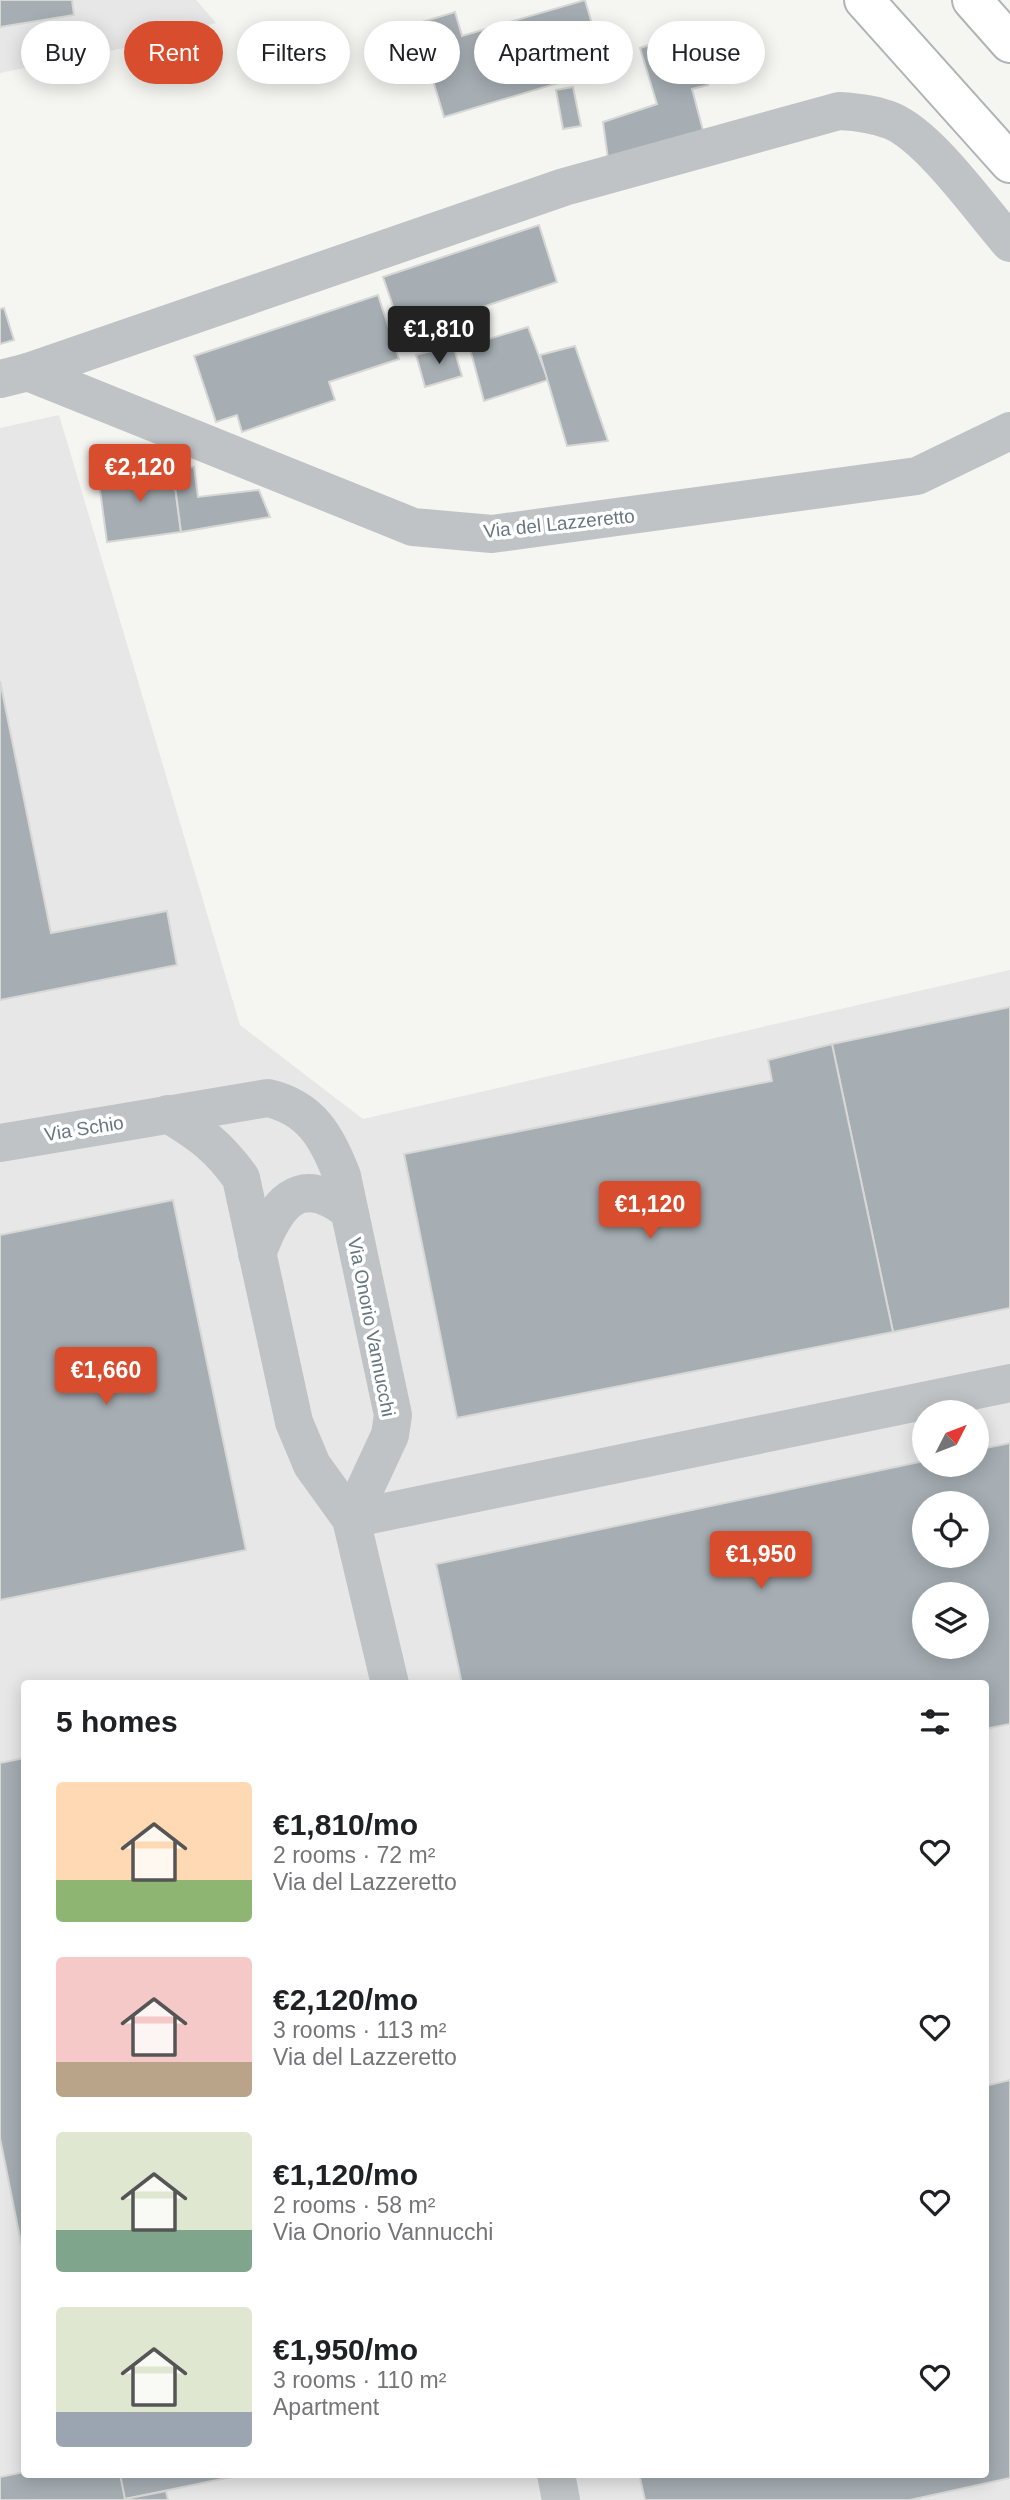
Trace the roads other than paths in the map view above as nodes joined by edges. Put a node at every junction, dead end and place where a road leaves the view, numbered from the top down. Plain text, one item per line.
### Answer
1 (864, 0) edge
2 (972, 0) edge
3 (1010, 43) edge
4 (1010, 163) edge
5 (1010, 243) edge
6 (14, 376) edge
7 (1010, 431) edge
8 (168, 1114) junction
9 (0, 1143) edge
10 (349, 1211) junction
11 (257, 1254) junction
12 (1010, 1383) edge
13 (351, 1519) junction
14 (389, 1680) edge
15 (557, 2478) edge
16 (561, 2500) edge

1 - 4 highway
2 - 3 highway
5 - 6 street
6 - 7 street, Via del Lazzeretto
8 - 9 street, Via Schio
8 - 10 street, Via Onorio Vannucchi
8 - 11 street
10 - 11 street, Via Onorio Vannucchi
10 - 13 street, Via Onorio Vannucchi
11 - 13 street
12 - 13 street
13 - 14 street
15 - 16 street

